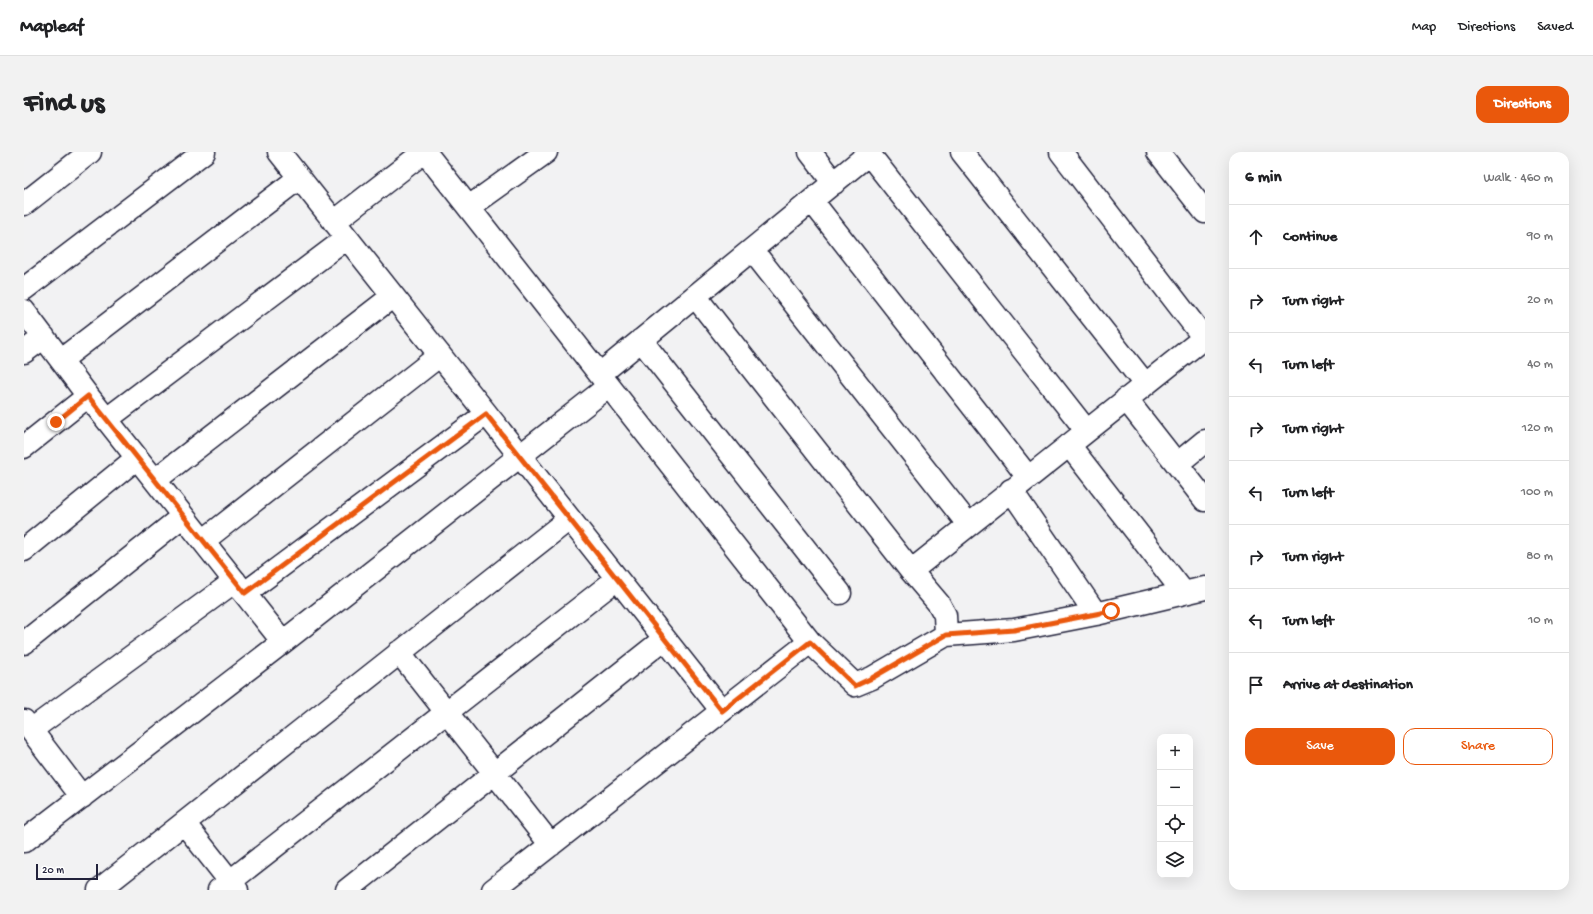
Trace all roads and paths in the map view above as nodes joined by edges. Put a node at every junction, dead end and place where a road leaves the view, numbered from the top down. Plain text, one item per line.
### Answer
1 (90, 152) edge
2 (204, 152) edge
3 (279, 152) edge
4 (425, 152) edge
5 (546, 152) edge
6 (810, 152) edge
7 (962, 152) edge
8 (1061, 152) edge
9 (1158, 152) edge
10 (870, 153) edge
11 (299, 178) junction
12 (834, 183) junction
13 (812, 201) junction
14 (24, 204) edge
15 (469, 207) junction
16 (1205, 212) edge
17 (340, 230) junction
18 (752, 250) junction
19 (24, 289) edge
20 (393, 296) junction
21 (695, 296) junction
22 (24, 311) edge
23 (44, 337) junction
24 (1205, 338) edge
25 (641, 340) junction
26 (24, 352) edge
27 (440, 355) junction
28 (61, 360) junction
29 (604, 380) junction
30 (1145, 384) junction
31 (88, 396) junction
32 (1126, 399) junction
33 (486, 414) junction
34 (107, 419) junction
35 (1086, 430) junction
36 (1205, 441) edge
37 (1069, 444) junction
38 (24, 447) edge
39 (520, 456) junction
40 (137, 458) junction
41 (1177, 464) junction
42 (155, 480) junction
43 (1020, 484) junction
44 (1205, 500) edge
45 (183, 516) junction
46 (569, 519) junction
47 (968, 524) junction
48 (203, 541) junction
49 (24, 550) edge
50 (911, 571) junction
51 (617, 579) junction
52 (240, 587) junction
53 (1205, 588) edge
54 (840, 593) dead end
55 (1184, 593) junction
56 (1096, 614) junction
57 (946, 635) junction
58 (664, 639) junction
59 (283, 642) junction
60 (810, 642) junction
61 (24, 644) edge
62 (400, 652) junction
63 (722, 711) junction
64 (447, 712) junction
65 (27, 725) edge
66 (495, 773) junction
67 (82, 797) junction
68 (184, 823) junction
69 (24, 841) edge
70 (551, 845) junction
71 (229, 887) edge
72 (98, 890) edge
73 (347, 890) edge
74 (493, 890) edge

1 - 14 street
2 - 19 street
3 - 11 street
4 - 15 street
4 - 17 street
5 - 15 street
6 - 12 street
7 - 30 street
8 - 24 street
9 - 16 street
10 - 12 street
10 - 35 street
11 - 17 street
11 - 28 street
12 - 13 street
13 - 18 street
13 - 43 street
15 - 29 street
17 - 20 street
17 - 34 street
18 - 21 street
18 - 47 street
20 - 27 street
20 - 42 street
21 - 25 street
21 - 50 street
22 - 23 street
23 - 26 street
23 - 28 street
24 - 30 street
25 - 29 street
25 - 54 street
27 - 33 street
27 - 48 street
28 - 31 street
29 - 39 street
29 - 60 street
30 - 32 street
31 - 34 street
31 - 38 street
32 - 35 street
32 - 41 street
33 - 39 street
33 - 52 street
34 - 40 street
35 - 37 street
36 - 41 street
37 - 43 street
37 - 55 street
39 - 46 street
39 - 59 street
40 - 42 street
40 - 49 street
41 - 44 street
42 - 45 street
43 - 47 street
43 - 56 street
45 - 48 street
45 - 61 street
46 - 51 street
46 - 62 street
47 - 50 street
48 - 52 street
50 - 57 street
51 - 58 street
51 - 64 street
52 - 59 street
52 - 65 street
53 - 55 street
55 - 56 street
56 - 57 street
57 - 60 street
58 - 63 street
58 - 66 street
59 - 67 street
60 - 63 street
62 - 64 street
62 - 68 street
63 - 70 street
64 - 66 street
64 - 71 street
65 - 67 street
66 - 70 street
66 - 73 street
67 - 69 street
68 - 71 street
68 - 72 street
70 - 74 street

